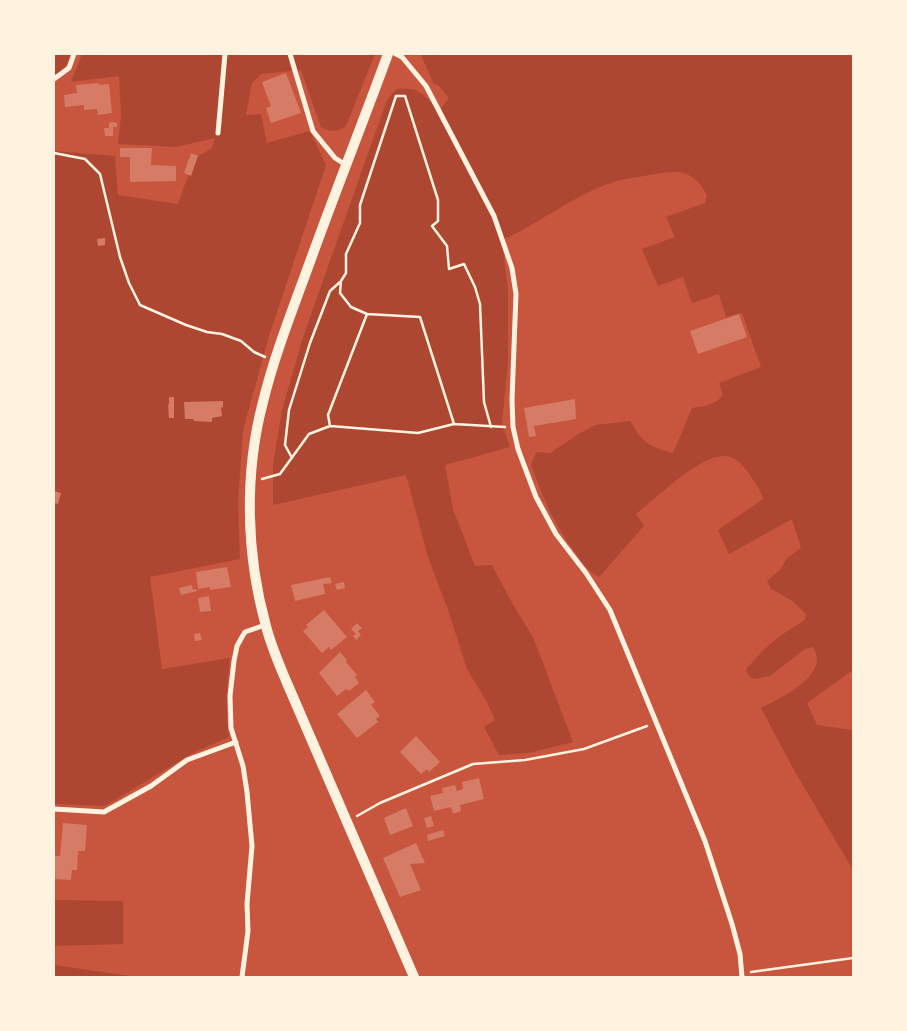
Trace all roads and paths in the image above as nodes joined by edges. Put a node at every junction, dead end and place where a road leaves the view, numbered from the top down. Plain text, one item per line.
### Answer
1 (74, 54) edge
2 (225, 54) edge
3 (290, 54) edge
4 (388, 54) edge
5 (396, 54) edge
6 (54, 79) edge
7 (218, 134) dead end
8 (54, 154) edge
9 (346, 165) junction
10 (341, 281) junction
11 (367, 314) junction
12 (274, 363) junction
13 (454, 424) junction
14 (330, 426) junction
15 (491, 427) junction
16 (513, 427) junction
17 (292, 458) junction
18 (251, 482) junction
19 (265, 625) junction
20 (656, 724) junction
21 (236, 742) junction
22 (54, 810) edge
23 (346, 821) junction
24 (853, 958) edge
25 (742, 975) edge
26 (242, 977) edge
27 (414, 977) edge

1 - 6 street
2 - 7 street
3 - 9 street
4 - 9 main road
5 - 16 street
8 - 12 path
9 - 12 main road
10 - 11 path
10 - 15 path
10 - 17 path
11 - 13 path
11 - 14 path
12 - 18 main road
13 - 14 path
13 - 15 path
14 - 17 path
15 - 16 path
16 - 20 street
17 - 18 path
18 - 19 main road
19 - 21 street
19 - 23 main road
20 - 23 path
20 - 25 street
21 - 22 street
21 - 26 street
23 - 27 main road
24 - 25 path

